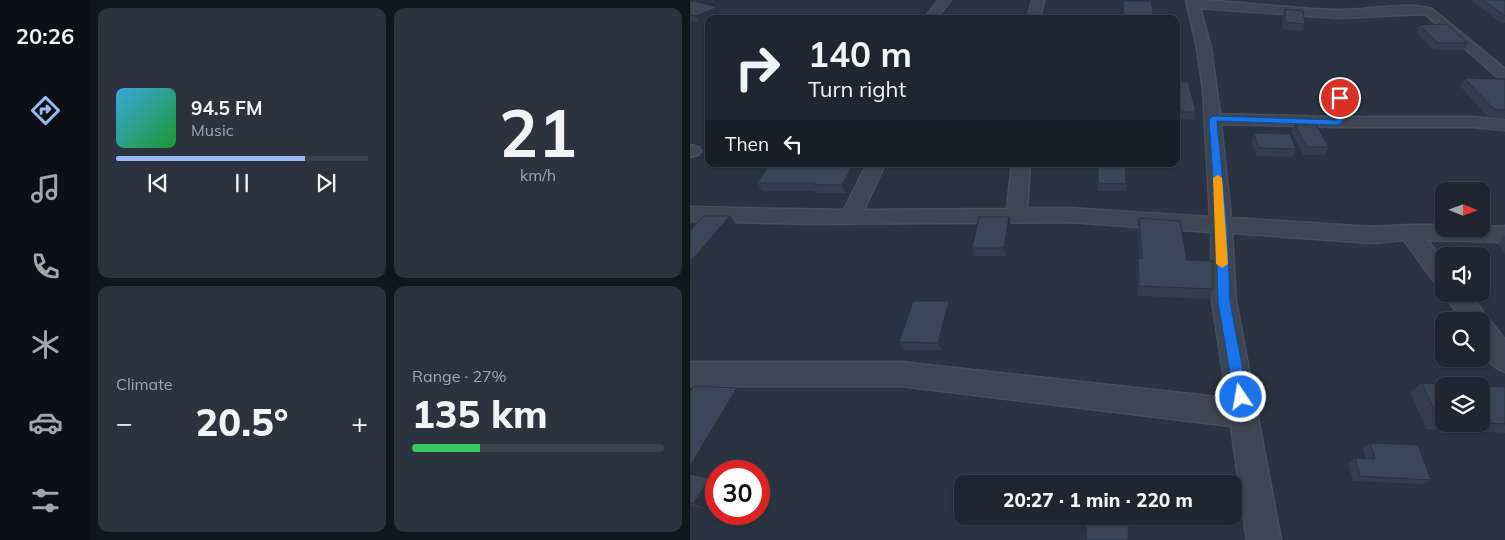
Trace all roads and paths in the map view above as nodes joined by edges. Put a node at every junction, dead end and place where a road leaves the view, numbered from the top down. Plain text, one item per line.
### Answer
1 (945, 0) edge
2 (1038, 0) edge
3 (1418, 0) edge
4 (1193, 2) edge
5 (1428, 11) junction
6 (933, 15) edge
7 (1035, 15) edge
8 (1496, 54) dead end
9 (1478, 55) junction
10 (1505, 76) edge
11 (1336, 90) dead end
12 (1213, 119) junction
13 (1338, 122) junction
14 (1505, 125) edge
15 (875, 167) edge
16 (1021, 167) edge
17 (690, 214) edge
18 (1016, 214) junction
19 (851, 216) junction
20 (1221, 224) junction
21 (1410, 232) junction
22 (1505, 234) edge
23 (1435, 266) edge
24 (1490, 340) edge
25 (1505, 360) edge
26 (690, 374) edge
27 (1244, 414) junction
28 (1264, 540) edge

1 - 6 street
2 - 7 street
3 - 5 street
4 - 5 street
4 - 12 street
5 - 9 street
8 - 9 street
9 - 10 street
11 - 13 street
12 - 13 street
12 - 20 street
13 - 14 street
15 - 19 street
16 - 18 street
17 - 19 street
18 - 19 street
18 - 20 street
20 - 21 street
20 - 27 street
21 - 22 street
21 - 23 street
24 - 25 street
26 - 27 street
27 - 28 street

